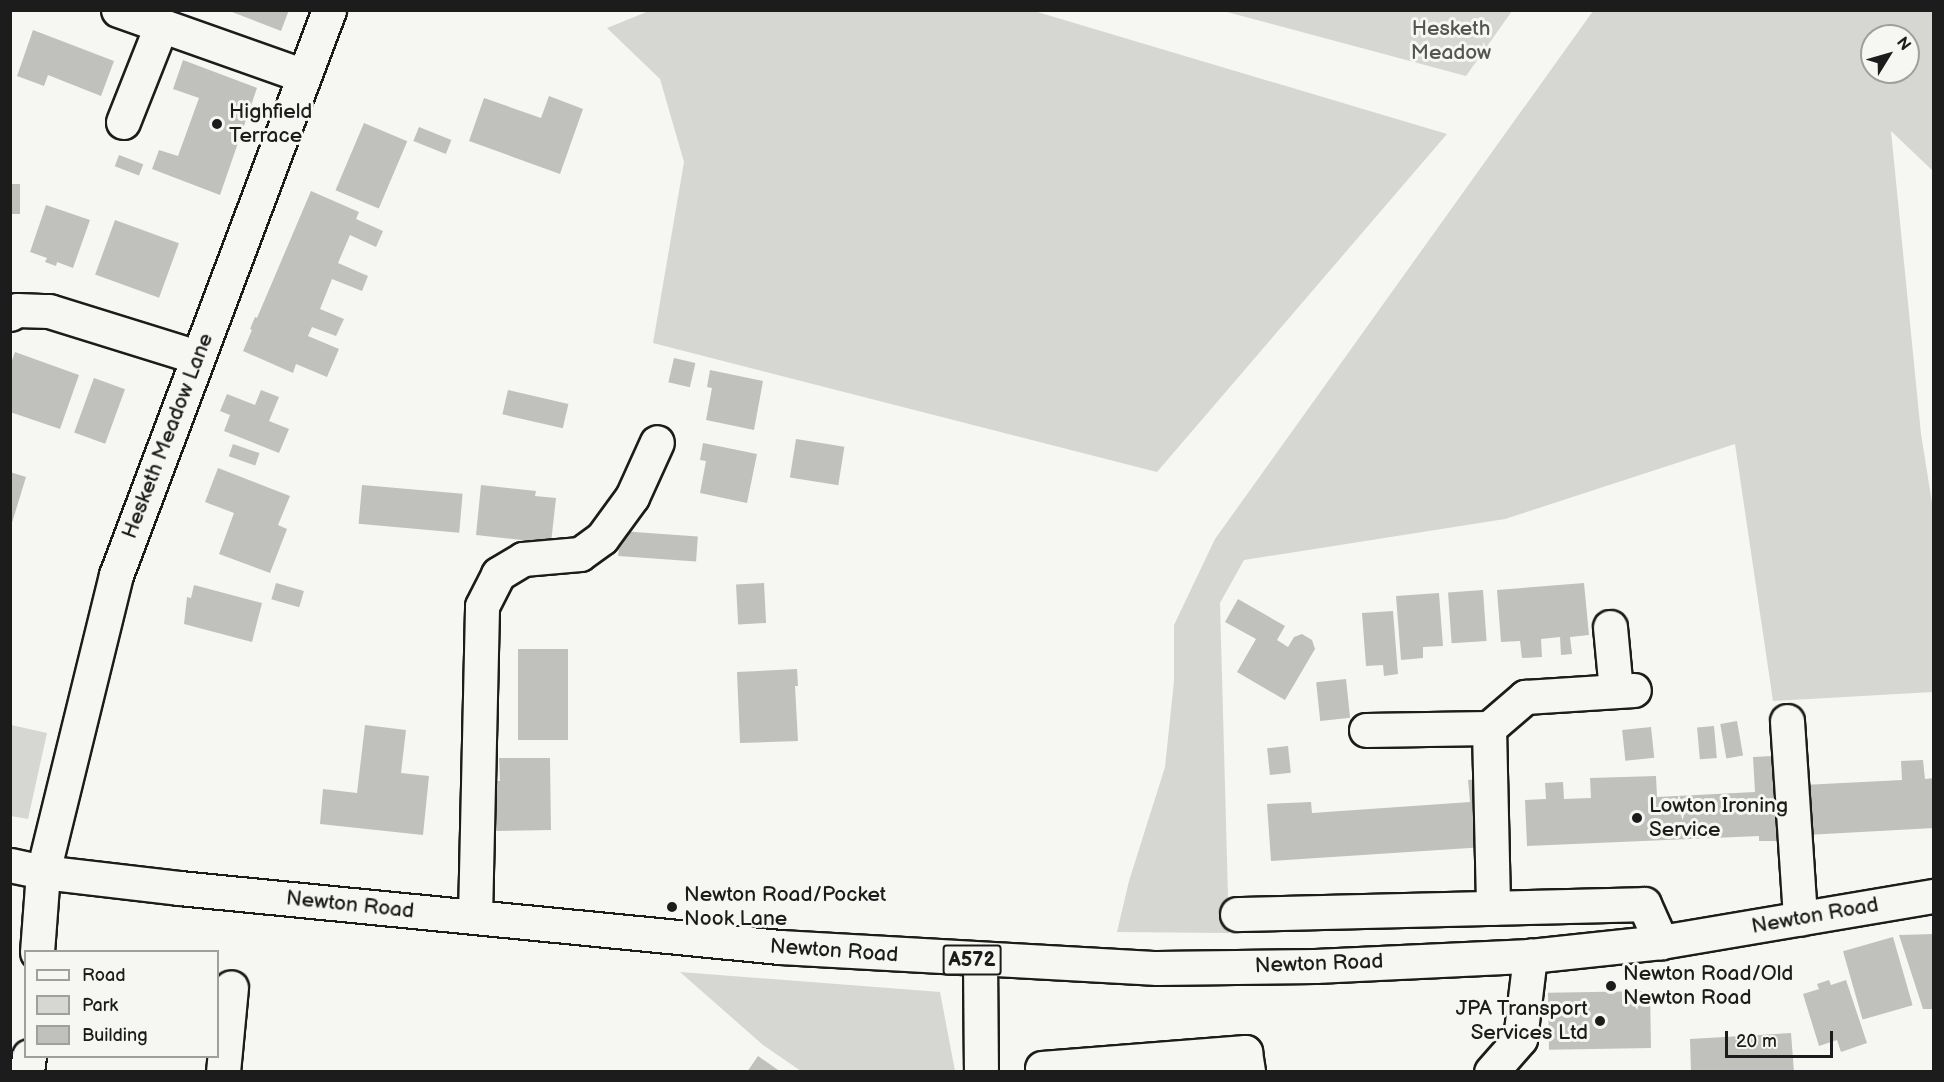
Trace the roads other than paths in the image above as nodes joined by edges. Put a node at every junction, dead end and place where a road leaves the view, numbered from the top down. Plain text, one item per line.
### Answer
1 (118, 10) edge
2 (329, 10) edge
3 (161, 26) junction
4 (304, 76) junction
5 (123, 122) dead end
6 (10, 314) edge
7 (197, 357) junction
8 (657, 442) dead end
9 (1610, 627) dead end
10 (1787, 721) dead end
11 (1490, 728) junction
12 (1366, 730) dead end
13 (10, 865) edge
14 (43, 872) junction
15 (1934, 896) edge
16 (1493, 908) junction
17 (1237, 914) dead end
18 (475, 917) junction
19 (1800, 919) junction
20 (1661, 942) junction
21 (37, 950) edge
22 (1530, 956) junction
23 (980, 960) junction
24 (231, 987) dead end
25 (10, 1068) edge
26 (1042, 1068) dead end
27 (25, 1071) edge
28 (223, 1071) edge
29 (981, 1071) edge
30 (1248, 1071) edge
31 (1491, 1071) edge

1 - 3 street
2 - 4 street, Hesketh Meadow Lane
3 - 4 street
3 - 5 street
4 - 7 street, Hesketh Meadow Lane
6 - 7 street
7 - 14 street, Hesketh Meadow Lane
8 - 18 street
9 - 11 street
10 - 19 street
11 - 12 street
11 - 16 street
13 - 14 street, Newton Road / A572
14 - 18 street, Newton Road / A572
14 - 21 street, Hesketh Meadow Lane
15 - 19 street, Newton Road / A572
16 - 17 street
16 - 20 street
18 - 23 street, Newton Road / A572
19 - 20 street, Newton Road / A572
20 - 22 street, Newton Road / A572
22 - 23 street, Newton Road / A572
22 - 31 street
23 - 29 street
24 - 28 street
25 - 27 street
26 - 30 street

